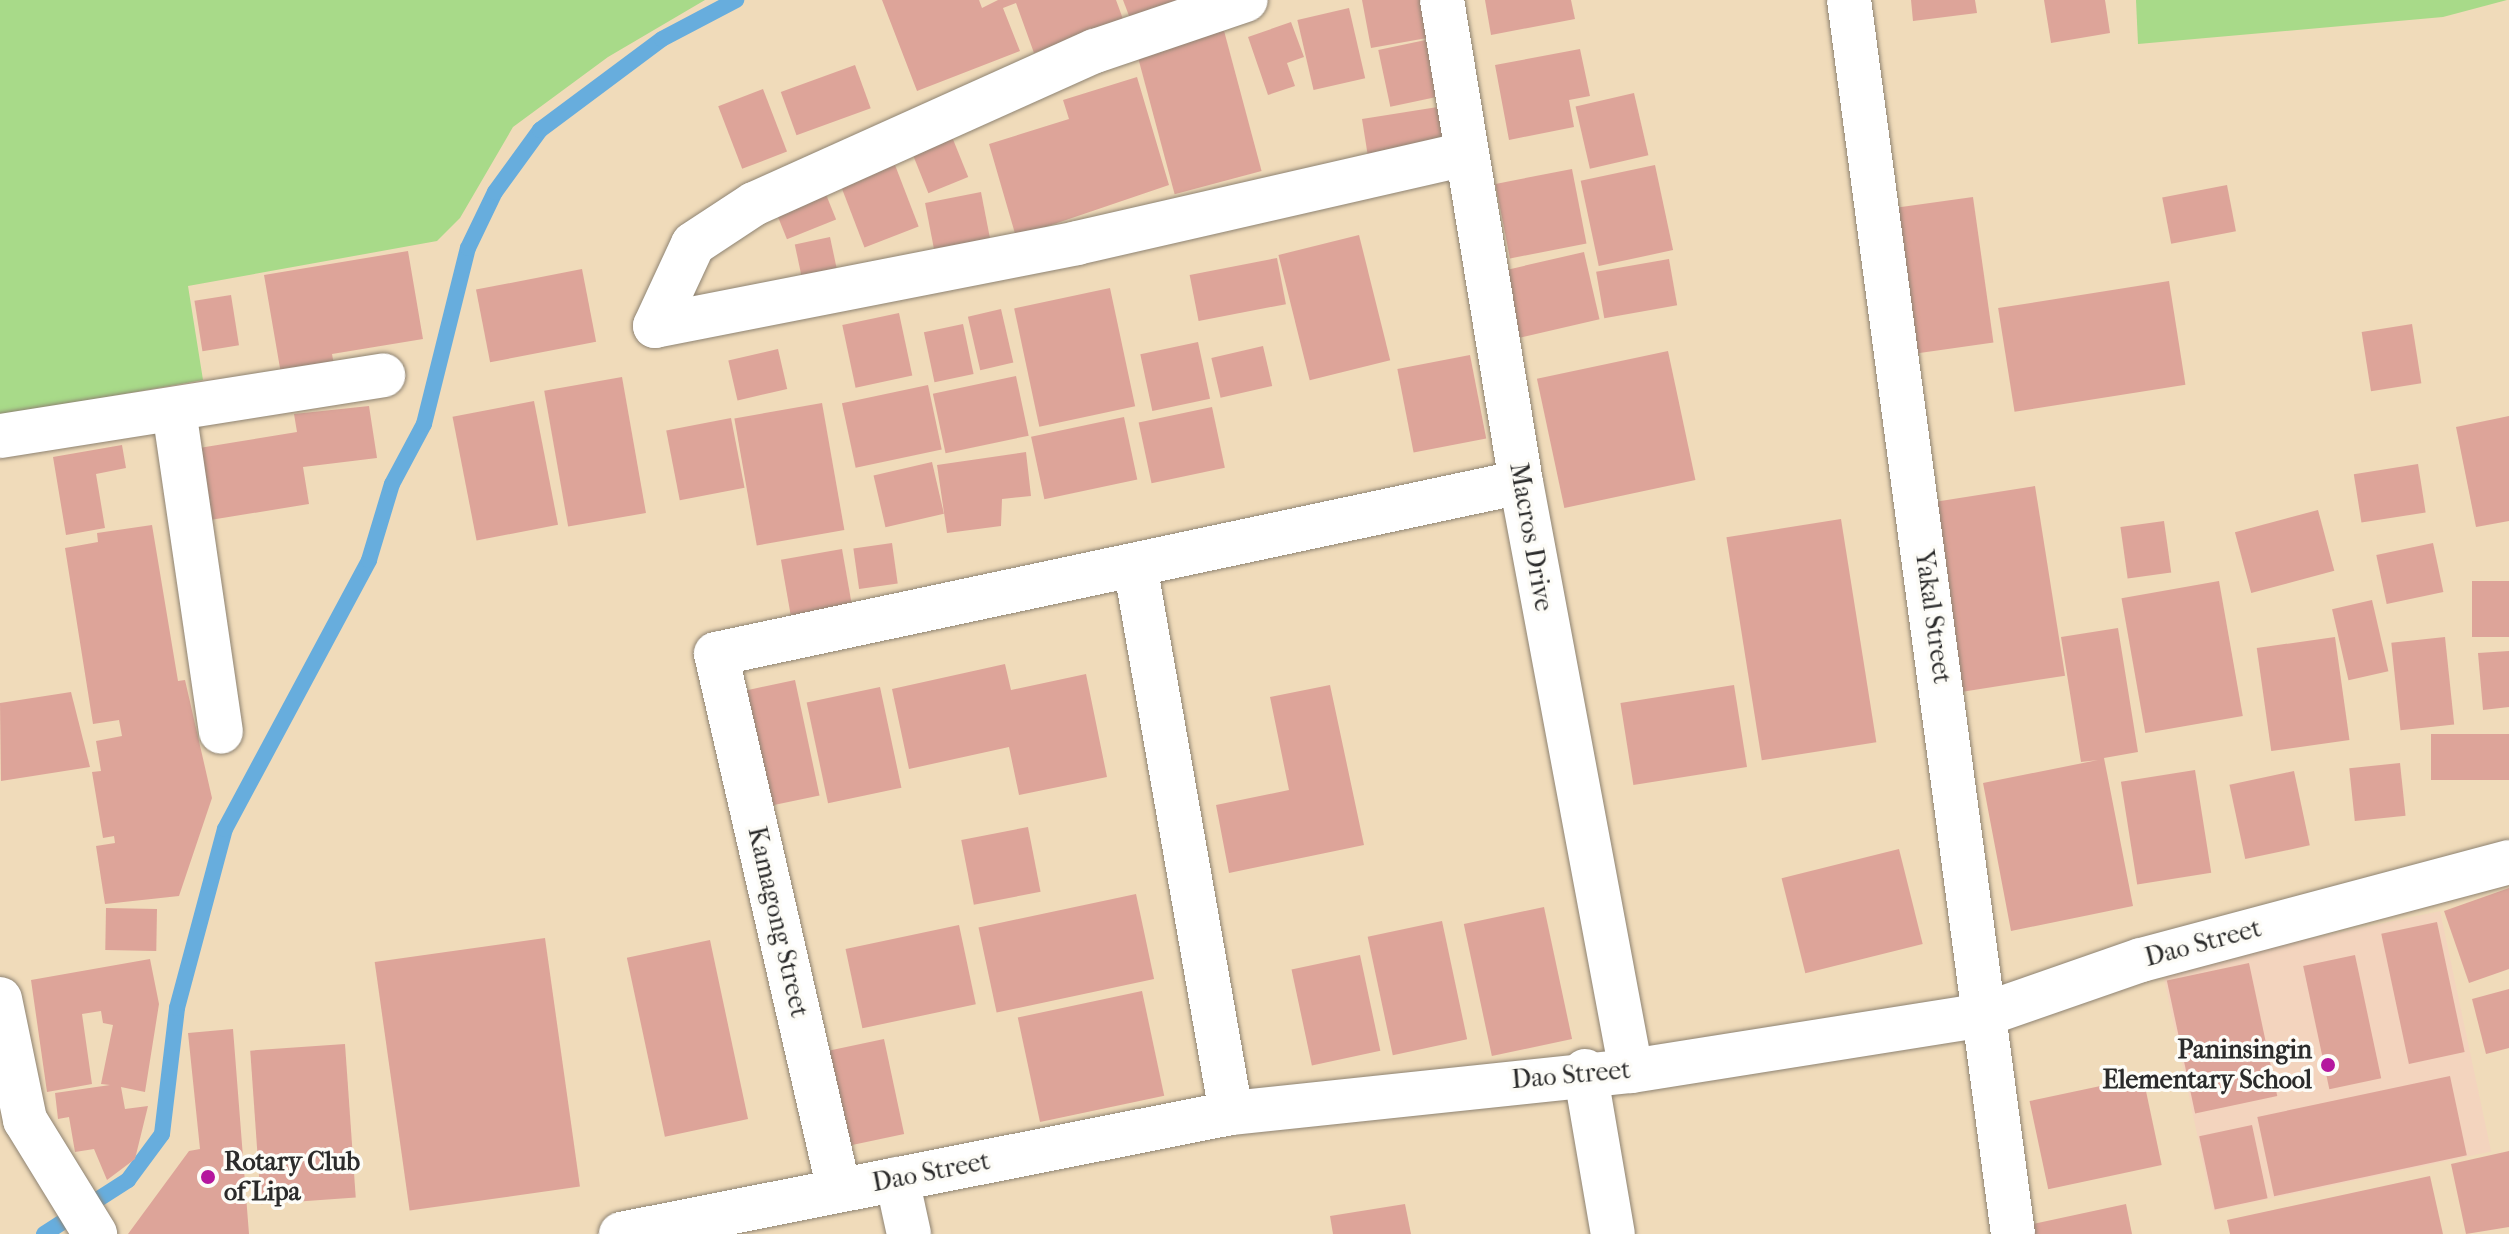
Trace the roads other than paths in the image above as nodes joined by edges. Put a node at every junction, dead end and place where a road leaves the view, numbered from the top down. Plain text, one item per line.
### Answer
1 (1246, 0) edge
2 (1442, 0) edge
3 (1849, 0) edge
4 (1466, 154) junction
5 (383, 375) dead end
6 (174, 410) junction
7 (0, 436) edge
8 (1521, 482) junction
9 (1135, 565) junction
10 (221, 732) dead end
11 (2509, 862) edge
12 (0, 999) edge
13 (1980, 1016) junction
14 (1585, 1071) junction
15 (1631, 1071) junction
16 (1231, 1113) junction
17 (897, 1179) junction
18 (839, 1190) junction
19 (95, 1234) edge
20 (621, 1234) edge
21 (909, 1234) edge
22 (1613, 1234) edge
23 (2013, 1234) edge

1 - 4 street
2 - 4 street, Macros Drive
3 - 13 street, Yakal Street
4 - 8 street, Macros Drive
5 - 6 street
6 - 7 street
6 - 10 street
8 - 9 street
8 - 15 street, Macros Drive
9 - 16 street
9 - 18 street, Kamagong Street
11 - 13 street, Dao Street
12 - 19 street
13 - 15 street, Dao Street
13 - 23 street, Yakal Street
14 - 15 street, Dao Street
14 - 16 street, Dao Street
14 - 22 street
16 - 17 street, Dao Street
17 - 18 street, Dao Street
17 - 21 street
18 - 20 street, Dao Street

